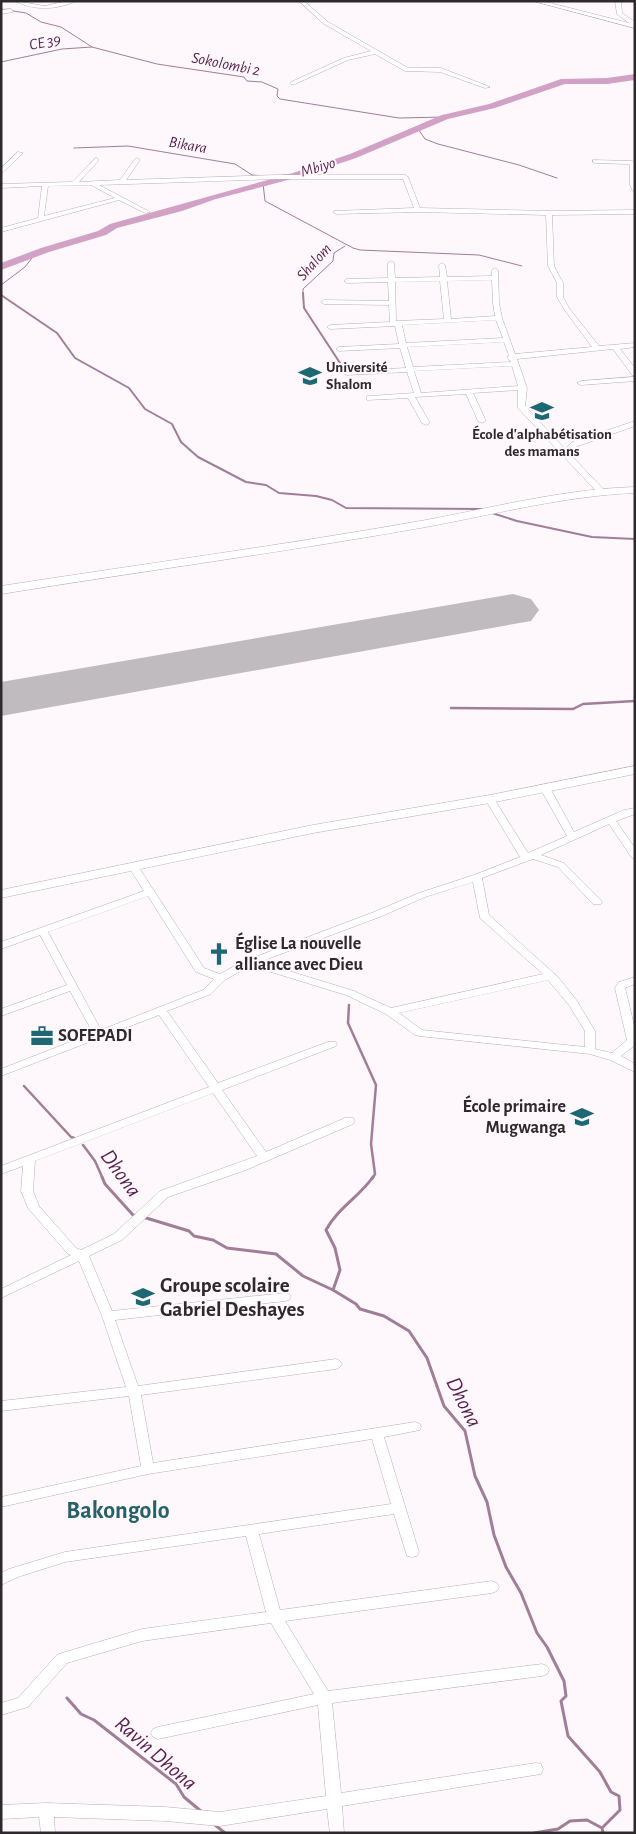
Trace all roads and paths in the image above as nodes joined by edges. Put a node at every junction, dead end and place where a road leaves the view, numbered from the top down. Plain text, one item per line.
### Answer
1 (16, 1) edge
2 (74, 1) edge
3 (301, 1) edge
4 (536, 1) edge
5 (618, 1) edge
6 (10, 11) dead end
7 (1, 12) edge
8 (635, 26) edge
9 (376, 52) junction
10 (292, 83) dead end
11 (487, 88) dead end
12 (20, 154) dead end
13 (96, 160) dead end
14 (138, 160) dead end
15 (595, 161) dead end
16 (1, 172) edge
17 (122, 182) junction
18 (92, 183) junction
19 (45, 184) junction
20 (74, 184) junction
21 (1, 186) edge
22 (635, 190) edge
23 (120, 198) junction
24 (418, 210) junction
25 (147, 212) dead end
26 (336, 212) dead end
27 (635, 212) edge
28 (549, 213) junction
29 (41, 219) junction
30 (1, 230) edge
31 (391, 263) dead end
32 (442, 265) dead end
33 (444, 280) junction
34 (347, 282) dead end
35 (391, 282) junction
36 (324, 302) dead end
37 (392, 303) junction
38 (499, 318) junction
39 (448, 320) junction
40 (395, 323) junction
41 (330, 326) dead end
42 (506, 340) junction
43 (635, 345) edge
44 (402, 346) junction
45 (615, 347) junction
46 (339, 349) dead end
47 (597, 349) junction
48 (512, 360) junction
49 (410, 370) junction
50 (635, 372) edge
51 (348, 374) dead end
52 (635, 379) edge
53 (581, 383) dead end
54 (523, 388) junction
55 (468, 391) junction
56 (414, 395) junction
57 (370, 398) dead end
58 (482, 421) dead end
59 (426, 423) dead end
60 (635, 423) edge
61 (565, 453) junction
62 (635, 490) edge
63 (601, 491) junction
64 (1, 590) edge
65 (635, 770) edge
66 (545, 788) junction
67 (490, 799) junction
68 (635, 811) edge
69 (610, 820) junction
70 (572, 836) junction
71 (635, 856) edge
72 (529, 857) junction
73 (133, 866) junction
74 (477, 877) junction
75 (150, 892) junction
76 (1, 894) edge
77 (597, 902) dead end
78 (43, 932) junction
79 (1, 946) edge
80 (246, 964) junction
81 (550, 976) junction
82 (222, 978) junction
83 (635, 980) edge
84 (72, 987) junction
85 (161, 1010) junction
86 (1, 1012) edge
87 (390, 1012) junction
88 (98, 1033) junction
89 (633, 1040) edge
90 (332, 1044) dead end
91 (590, 1051) junction
92 (614, 1057) junction
93 (635, 1069) edge
94 (1, 1073) edge
95 (215, 1088) junction
96 (349, 1121) dead end
97 (263, 1156) junction
98 (28, 1160) junction
99 (1, 1170) edge
100 (83, 1255) junction
101 (1, 1294) edge
102 (285, 1297) dead end
103 (108, 1316) junction
104 (336, 1364) dead end
105 (134, 1391) junction
106 (1, 1406) edge
107 (414, 1427) dead end
108 (376, 1432) junction
109 (148, 1469) junction
110 (1, 1502) edge
111 (400, 1508) junction
112 (251, 1529) junction
113 (412, 1552) dead end
114 (1, 1580) edge
115 (492, 1586) dead end
116 (274, 1616) junction
117 (542, 1670) dead end
118 (324, 1698) junction
119 (1, 1709) edge
120 (158, 1733) dead end
121 (536, 1769) dead end
122 (334, 1801) junction
123 (46, 1810) junction
124 (1, 1812) edge
125 (48, 1833) edge
126 (337, 1833) edge

1 - 2 street
3 - 9 street
4 - 8 street
5 - 8 street
6 - 7 street
9 - 10 street
9 - 11 street
12 - 16 street
13 - 20 street
14 - 17 street
15 - 22 street
17 - 18 street
17 - 24 street
18 - 20 street
18 - 23 street
19 - 20 street
19 - 21 street
19 - 29 street
23 - 25 street
23 - 29 street
24 - 26 street
24 - 28 street
27 - 28 street
28 - 47 street
29 - 30 street
31 - 35 street
32 - 33 street
33 - 35 street
33 - 38 street
33 - 39 street
34 - 35 street
35 - 37 street
36 - 37 street
37 - 40 street
38 - 39 street
38 - 42 street
39 - 40 street
40 - 41 street
40 - 44 street
42 - 44 street
42 - 48 street
43 - 45 street
44 - 46 street
44 - 49 street
45 - 47 street
45 - 50 street
47 - 48 street
48 - 49 street
48 - 54 street
49 - 51 street
49 - 56 street
52 - 53 street
54 - 55 street
54 - 61 street
55 - 56 street
55 - 58 street
56 - 57 street
56 - 59 street
60 - 61 street
61 - 63 street
62 - 63 street
63 - 64 street
65 - 66 street
66 - 67 street
66 - 70 street
67 - 72 street
67 - 73 street
68 - 69 street
69 - 70 street
69 - 71 street
70 - 72 street
72 - 74 street
72 - 77 street
73 - 75 street
73 - 76 street
74 - 80 street
74 - 81 street
75 - 78 street
75 - 82 street
78 - 79 street
78 - 84 street
80 - 82 street
80 - 87 street
81 - 87 street
81 - 91 street
82 - 85 street
83 - 89 street
84 - 86 street
84 - 88 street
85 - 88 street
85 - 95 street
87 - 91 street
88 - 94 street
89 - 92 street
90 - 95 street
91 - 92 street
92 - 93 street
95 - 97 street
95 - 98 street
96 - 97 street
97 - 100 street
98 - 99 street
98 - 100 street
100 - 101 street
100 - 103 street
102 - 103 street
103 - 105 street
104 - 105 street
105 - 106 street
105 - 109 street
107 - 108 street
108 - 109 street
108 - 111 street
109 - 110 street
111 - 112 street
111 - 113 street
112 - 114 street
112 - 116 street
115 - 116 street
116 - 118 street
116 - 119 street
117 - 118 street
118 - 120 street
118 - 122 street
121 - 122 street
122 - 123 street
122 - 126 street
123 - 124 street
123 - 125 street

